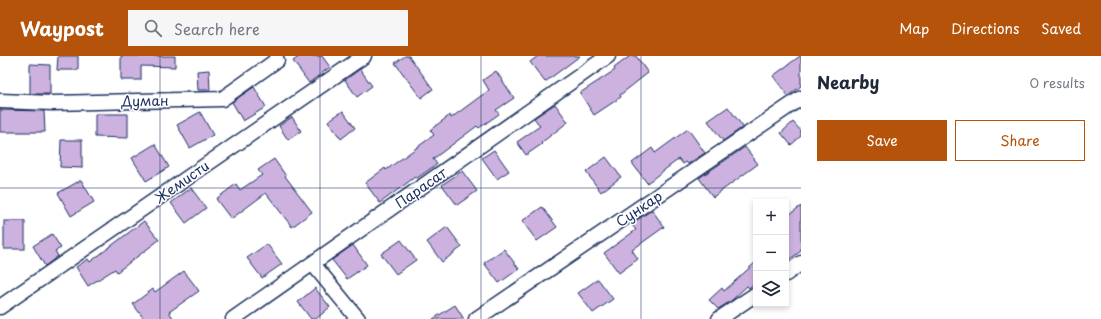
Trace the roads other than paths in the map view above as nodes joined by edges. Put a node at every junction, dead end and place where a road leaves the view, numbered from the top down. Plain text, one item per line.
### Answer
1 (364, 56) edge
2 (608, 56) edge
3 (277, 60) dead end
4 (801, 98) edge
5 (0, 101) edge
6 (801, 263) edge
7 (313, 264) junction
8 (789, 272) edge
9 (753, 296) edge
10 (0, 307) edge
11 (233, 319) edge
12 (358, 319) edge
13 (476, 319) edge
14 (719, 319) edge

1 - 10 street, Жемисти
2 - 7 street, Парасат
3 - 5 street, Думан
4 - 13 street, Сункар
6 - 8 street
7 - 11 street, Парасат
7 - 12 street
9 - 14 street

